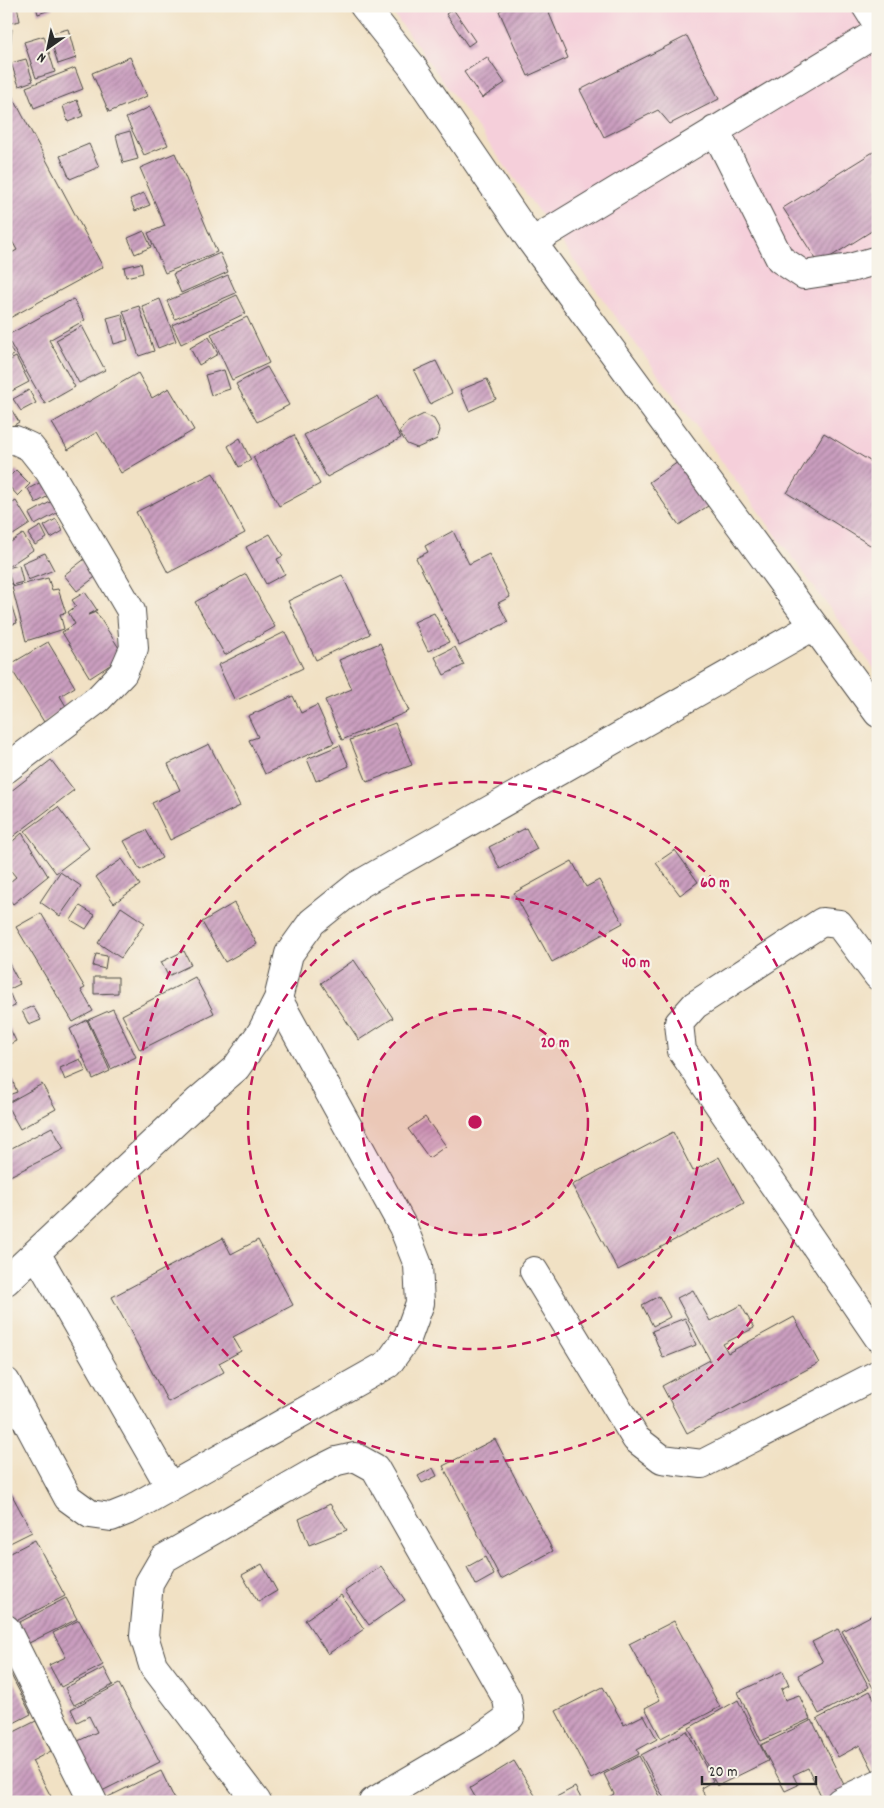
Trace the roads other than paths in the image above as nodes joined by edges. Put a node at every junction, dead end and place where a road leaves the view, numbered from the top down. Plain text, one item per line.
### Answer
1 (364, 6) edge
2 (866, 6) edge
3 (878, 24) edge
4 (878, 32) edge
5 (715, 130) junction
6 (532, 242) junction
7 (878, 260) edge
8 (6, 440) edge
9 (812, 627) junction
10 (878, 713) edge
11 (6, 770) edge
12 (878, 976) edge
13 (278, 999) junction
14 (36, 1253) junction
15 (534, 1271) dead end
16 (6, 1281) edge
17 (878, 1337) edge
18 (878, 1374) edge
19 (6, 1382) edge
20 (170, 1487) junction
21 (6, 1628) edge
22 (878, 1784) edge
23 (93, 1802) edge
24 (257, 1802) edge
25 (372, 1802) edge
26 (840, 1802) edge

1 - 6 street
2 - 3 street
4 - 5 street
5 - 6 street
5 - 7 street
6 - 9 street
8 - 11 street
9 - 10 street
9 - 13 street
12 - 17 street
13 - 14 street
13 - 20 street
14 - 16 street
14 - 20 street
15 - 18 street
19 - 20 street
21 - 23 street
22 - 26 street
24 - 25 street

